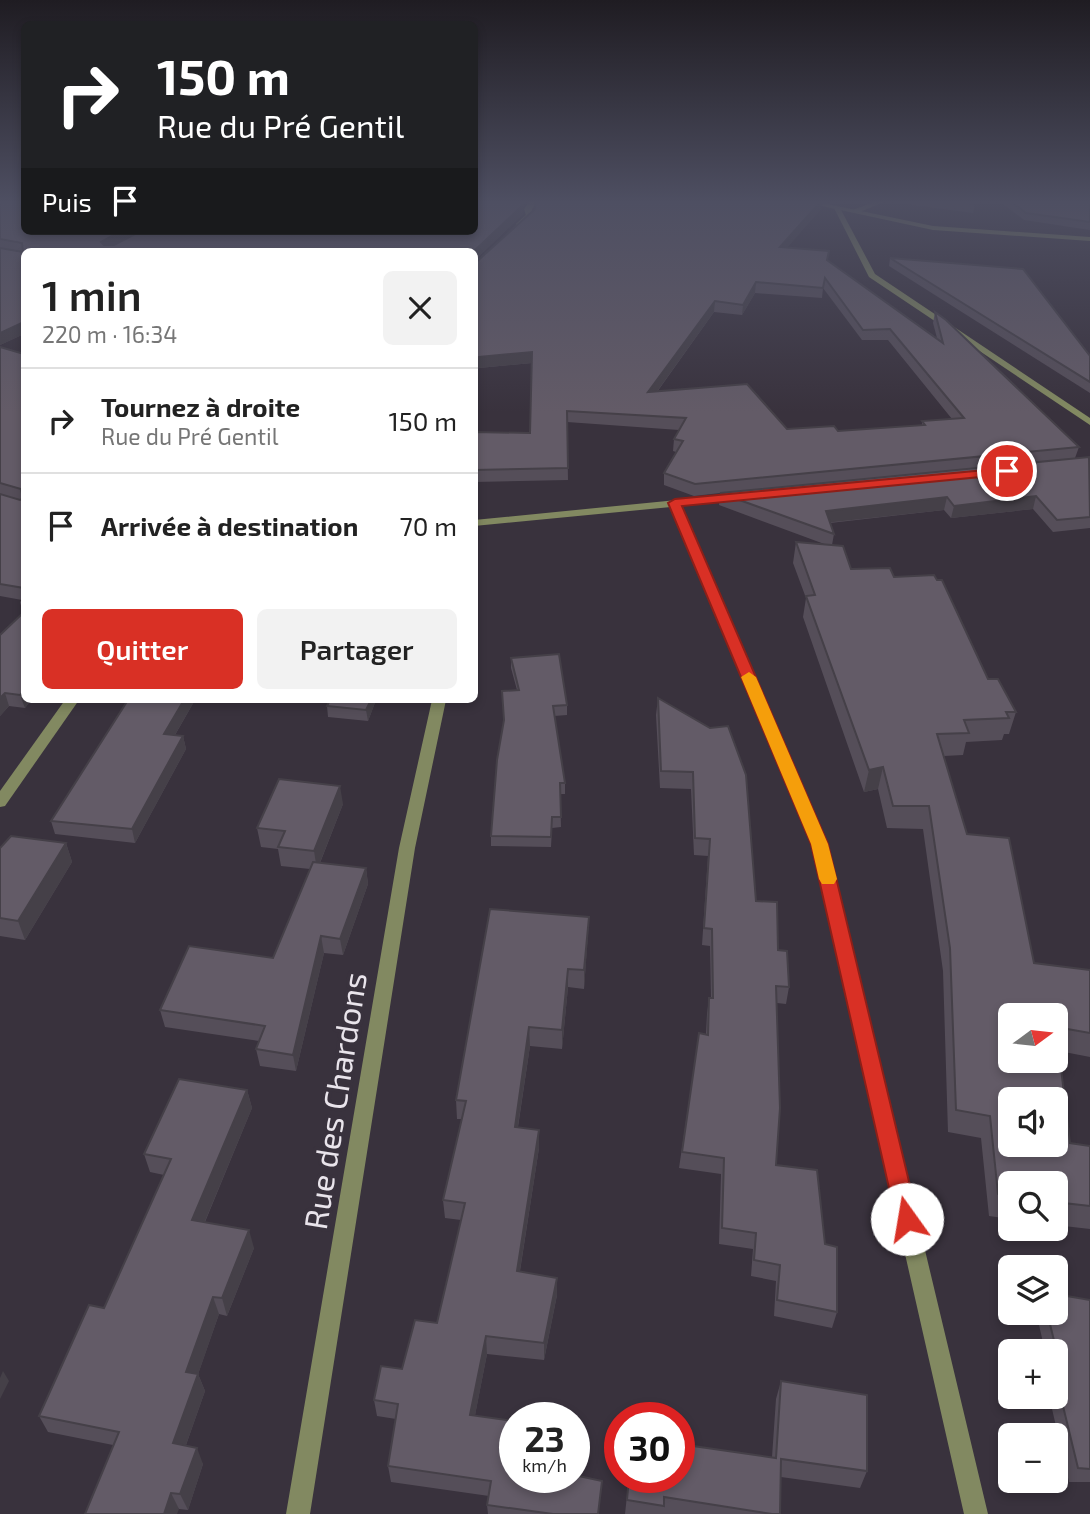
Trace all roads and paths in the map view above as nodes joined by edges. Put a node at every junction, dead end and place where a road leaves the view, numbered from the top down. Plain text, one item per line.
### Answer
1 (870, 271) edge
2 (1090, 422) edge
3 (744, 496) edge
4 (675, 503) junction
5 (478, 523) edge
6 (70, 703) edge
7 (438, 703) edge
8 (0, 802) edge
9 (298, 1514) edge
10 (976, 1514) edge

1 - 2 street
3 - 4 street
4 - 5 street
4 - 10 street
6 - 8 street
7 - 9 street, Rue des Chardons

